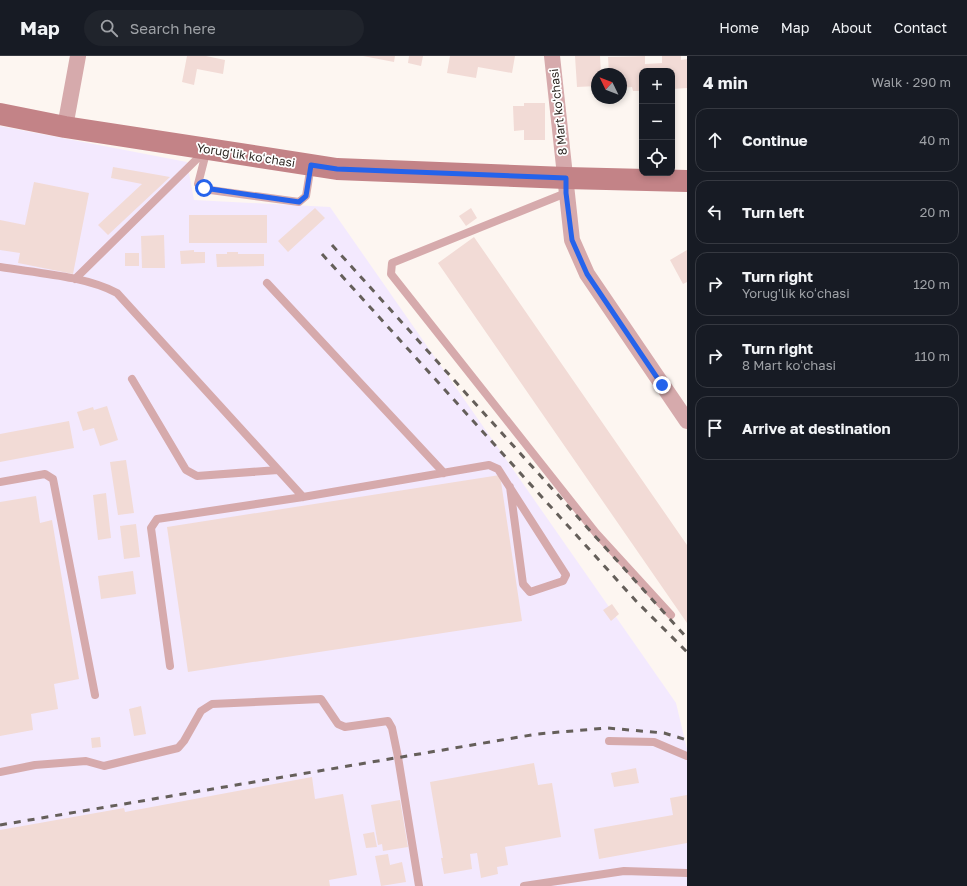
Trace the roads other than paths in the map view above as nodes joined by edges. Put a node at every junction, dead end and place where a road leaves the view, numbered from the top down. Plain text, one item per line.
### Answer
1 (78, 56) edge
2 (552, 56) edge
3 (0, 114) edge
4 (65, 127) junction
5 (208, 149) junction
6 (311, 165) junction
7 (687, 181) edge
8 (566, 185) junction
9 (0, 267) edge
10 (75, 279) junction
11 (267, 282) dead end
12 (132, 379) dead end
13 (687, 421) edge
14 (278, 470) junction
15 (444, 473) junction
16 (0, 482) edge
17 (510, 487) junction
18 (303, 498) junction
19 (671, 615) dead end
20 (170, 666) dead end
21 (95, 695) dead end
22 (609, 741) dead end
23 (687, 756) edge
24 (0, 772) edge
25 (687, 873) edge
26 (418, 886) edge
27 (524, 886) edge

1 - 4 street
2 - 8 street, 8 Mart koʻchasi
3 - 4 main road, Yorug'lik koʻchasi
4 - 5 main road, Yorug'lik koʻchasi
5 - 6 main road, Yorug'lik koʻchasi
5 - 6 lane
5 - 10 lane
6 - 8 main road, Yorug'lik koʻchasi
7 - 8 main road, Yorug'lik koʻchasi
8 - 13 street, 8 Mart koʻchasi
8 - 19 lane
9 - 10 lane
10 - 14 lane
11 - 15 lane
12 - 14 lane
14 - 18 lane
15 - 17 lane
15 - 18 lane
16 - 21 lane
17 - 17 lane
18 - 20 lane
22 - 23 lane
24 - 26 lane
25 - 27 lane

